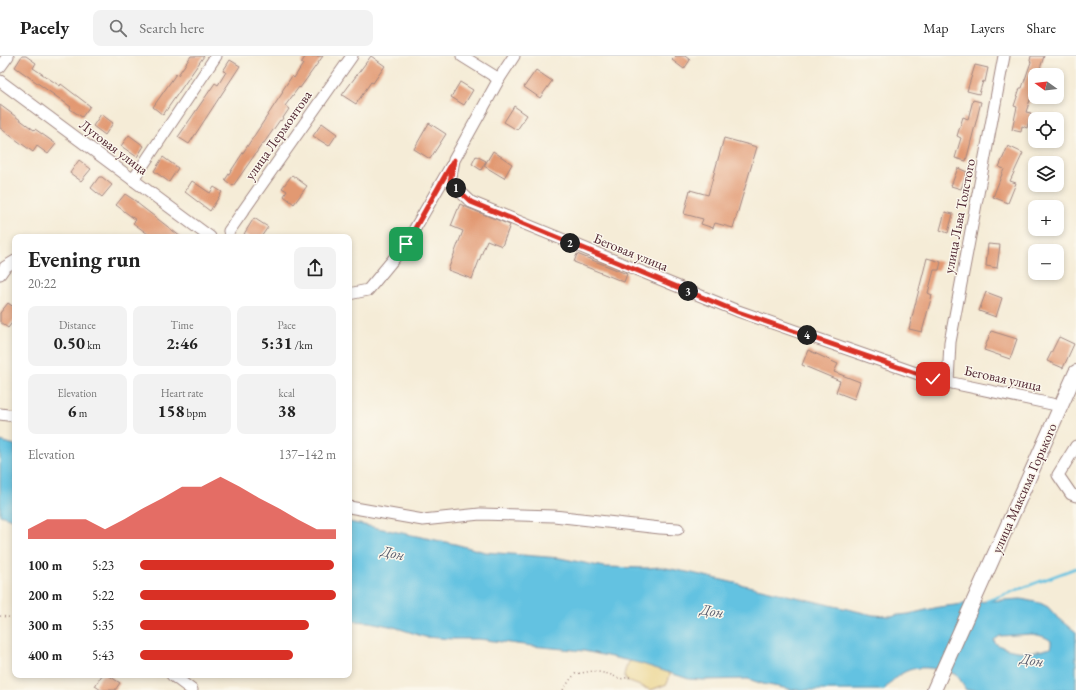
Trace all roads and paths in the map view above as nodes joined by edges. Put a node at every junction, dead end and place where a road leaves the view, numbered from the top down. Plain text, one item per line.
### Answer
1 (8, 56) edge
2 (216, 56) edge
3 (352, 56) edge
4 (462, 56) edge
5 (514, 56) edge
6 (1004, 56) edge
7 (0, 67) edge
8 (499, 79) junction
9 (0, 81) edge
10 (454, 160) junction
11 (133, 180) junction
12 (229, 230) dead end
13 (206, 234) edge
14 (12, 263) edge
15 (0, 274) edge
16 (352, 293) edge
17 (1076, 372) edge
18 (948, 382) junction
19 (1061, 406) junction
20 (0, 414) edge
21 (12, 416) edge
22 (1076, 446) edge
23 (1076, 496) edge
24 (352, 508) edge
25 (678, 529) dead end
26 (0, 616) edge
27 (12, 618) edge
28 (630, 677) dead end
29 (176, 678) edge
30 (192, 690) edge
31 (563, 690) edge
32 (934, 690) edge

1 - 7 street
2 - 11 street
3 - 12 street, улица Лермонтова
4 - 8 street
5 - 8 street, Беговая улица
6 - 18 street, улица Льва Толстого
8 - 10 street, Беговая улица
9 - 11 street, Луговая улица
10 - 16 street
10 - 18 street, Беговая улица
11 - 13 street, Луговая улица
14 - 15 street
17 - 19 main road, улица Максима Горького
18 - 19 street, Беговая улица
19 - 32 main road, улица Максима Горького
20 - 21 street
22 - 23 street
24 - 25 street
26 - 27 path
28 - 31 path
29 - 30 street

